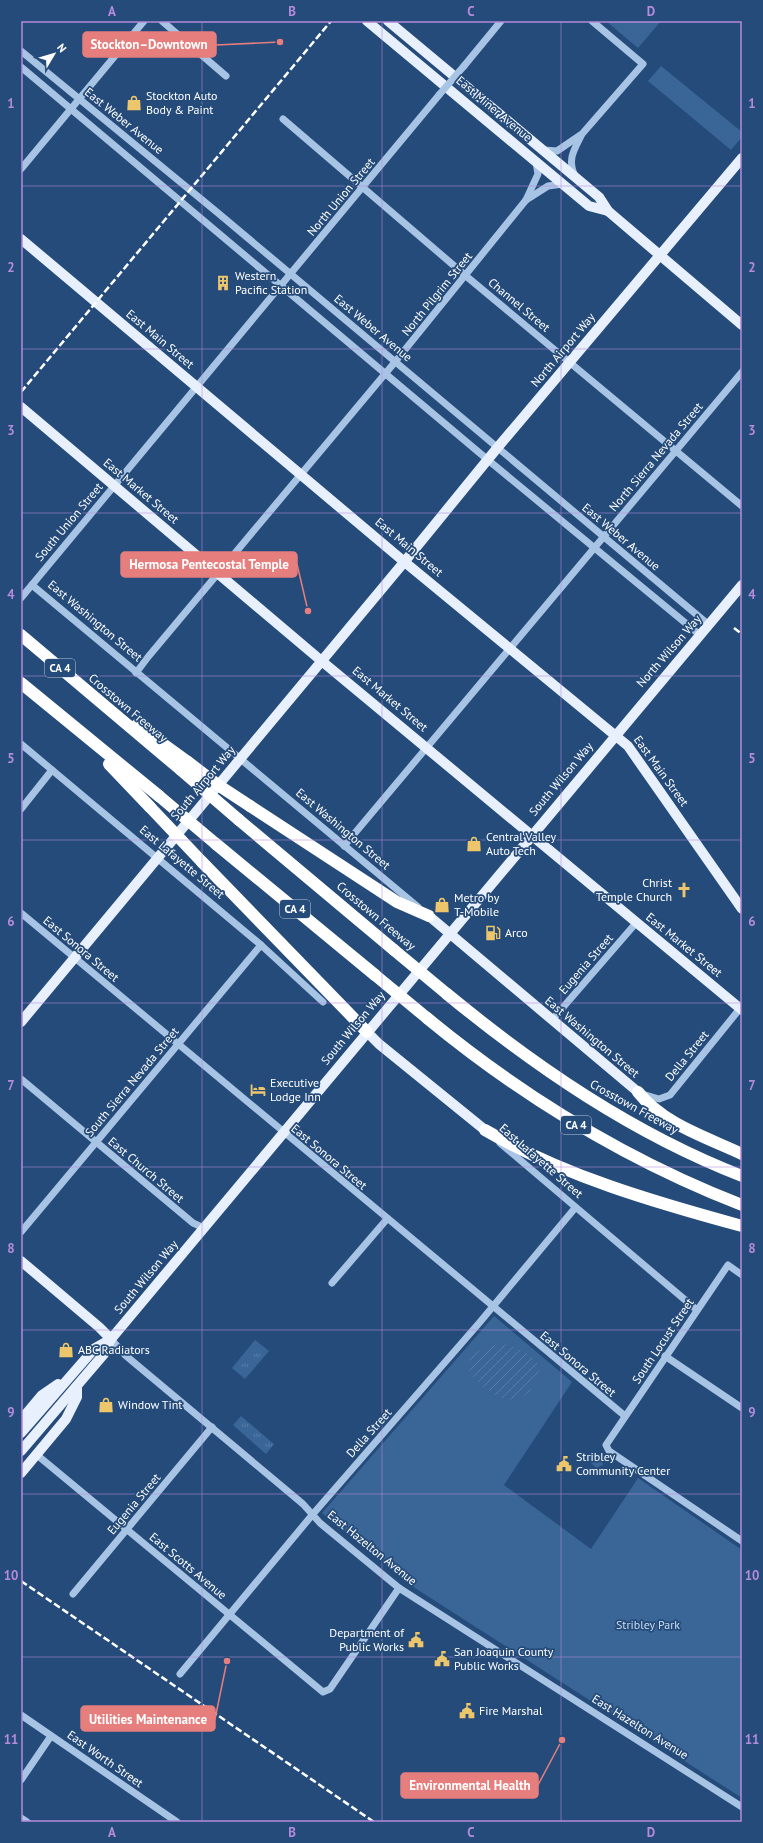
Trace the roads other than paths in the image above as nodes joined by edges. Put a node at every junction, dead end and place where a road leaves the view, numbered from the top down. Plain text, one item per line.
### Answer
1 (144, 21) edge
2 (162, 21) edge
3 (367, 21) edge
4 (388, 21) edge
5 (501, 21) edge
6 (592, 21) edge
7 (21, 51) edge
8 (21, 67) edge
9 (226, 76) dead end
10 (79, 99) junction
11 (71, 109) junction
12 (283, 119) dead end
13 (582, 134) junction
14 (544, 150) junction
15 (742, 158) edge
16 (535, 160) junction
17 (21, 169) edge
18 (576, 177) junction
19 (565, 184) junction
20 (362, 188) junction
21 (526, 200) junction
22 (608, 211) junction
23 (21, 239) edge
24 (661, 256) junction
25 (291, 274) junction
26 (466, 276) junction
27 (281, 286) junction
28 (742, 325) edge
29 (395, 362) junction
30 (570, 362) junction
31 (742, 372) edge
32 (386, 373) junction
33 (197, 386) junction
34 (21, 407) edge
35 (498, 447) junction
36 (676, 450) junction
37 (488, 460) junction
38 (301, 474) junction
39 (114, 486) junction
40 (742, 506) edge
41 (604, 537) junction
42 (595, 548) junction
43 (405, 561) junction
44 (218, 573) junction
45 (742, 584) edge
46 (32, 585) junction
47 (21, 598) edge
48 (709, 625) junction
49 (700, 635) junction
50 (23, 637) edge
51 (510, 648) junction
52 (323, 660) junction
53 (136, 673) junction
54 (21, 684) edge
55 (78, 731) junction
56 (615, 734) junction
57 (21, 744) edge
58 (427, 747) junction
59 (240, 760) junction
60 (184, 766) junction
61 (52, 770) junction
62 (21, 809) edge
63 (532, 835) junction
64 (344, 846) junction
65 (158, 858) junction
66 (742, 909) edge
67 (21, 913) edge
68 (429, 916) junction
69 (636, 923) junction
70 (449, 933) junction
71 (261, 945) junction
72 (74, 958) junction
73 (323, 1002) dead end
74 (741, 1008) edge
75 (552, 1020) junction
76 (21, 1022) edge
77 (367, 1032) junction
78 (178, 1044) junction
79 (21, 1079) edge
80 (638, 1092) junction
81 (485, 1130) junction
82 (283, 1132) junction
83 (96, 1142) junction
84 (742, 1154) edge
85 (742, 1176) edge
86 (742, 1205) edge
87 (575, 1208) junction
88 (387, 1219) junction
89 (742, 1226) edge
90 (204, 1228) junction
91 (21, 1232) edge
92 (21, 1261) edge
93 (742, 1275) edge
94 (332, 1283) dead end
95 (492, 1307) junction
96 (697, 1310) junction
97 (111, 1339) junction
98 (666, 1356) junction
99 (68, 1378) junction
100 (77, 1386) junction
101 (742, 1408) edge
102 (625, 1416) junction
103 (21, 1420) edge
104 (212, 1427) junction
105 (21, 1433) edge
106 (21, 1450) edge
107 (36, 1455) junction
108 (21, 1473) edge
109 (313, 1514) junction
110 (127, 1530) junction
111 (741, 1538) edge
112 (399, 1588) junction
113 (73, 1594) dead end
114 (229, 1615) junction
115 (180, 1674) dead end
116 (21, 1715) edge
117 (51, 1736) junction
118 (21, 1780) edge
119 (742, 1807) edge
120 (21, 1818) edge
121 (27, 1822) edge
122 (177, 1822) edge

1 - 10 street
2 - 9 street
3 - 16 main road, East Miner Avenue
4 - 14 main road, East Miner Avenue
5 - 20 street, North Union Street, bridge
6 - 13 street
7 - 10 street, East Weber Avenue
8 - 11 street, East Weber Avenue
10 - 11 street
10 - 25 street, East Weber Avenue
11 - 17 street
11 - 27 street, East Weber Avenue
12 - 20 street, Channel Street
13 - 14 street
13 - 18 street
14 - 18 main road, East Miner Avenue
15 - 24 main road, North Airport Way
16 - 19 main road, East Miner Avenue
16 - 21 street, North Pilgrim Street
18 - 22 main road, East Miner Avenue
19 - 21 street, North Pilgrim Street
19 - 22 main road, East Miner Avenue
20 - 25 street, North Union Street
20 - 26 street, Channel Street
21 - 26 street, North Pilgrim Street
22 - 24 main road, East Miner Avenue
23 - 33 main road, East Main Street
24 - 28 main road, East Miner Avenue
24 - 30 main road, North Airport Way
25 - 27 street, North Union Street
25 - 29 street, East Weber Avenue
26 - 29 street, North Pilgrim Street
26 - 30 street, Channel Street
27 - 32 street, East Weber Avenue
27 - 33 street, North Union Street
29 - 32 street, North Pilgrim Street
29 - 35 street, East Weber Avenue
30 - 35 main road, North Airport Way
30 - 36 street, Channel Street
31 - 36 street, North Sierra Nevada Street
32 - 37 street, East Weber Avenue
32 - 38 street, North Pilgrim Street
33 - 38 main road, East Main Street
33 - 39 street, South Union Street
34 - 39 main road, East Market Street
35 - 37 main road, North Airport Way
35 - 41 street, East Weber Avenue
36 - 40 street, Channel Street
36 - 41 street, North Sierra Nevada Street
37 - 42 street, East Weber Avenue
37 - 43 main road, North Airport Way
38 - 43 main road, East Main Street
38 - 44 street, North Pilgrim Street
39 - 44 main road, East Market Street
39 - 46 street, South Union Street
41 - 42 street, North Sierra Nevada Street
41 - 48 street, East Weber Avenue
42 - 49 street, East Weber Avenue
42 - 51 street, North Sierra Nevada Street
43 - 51 main road, East Main Street
43 - 52 main road, South Airport Way
44 - 52 main road, East Market Street
44 - 53 street, North Pilgrim Street
45 - 48 main road, North Wilson Way
46 - 47 street, South Union Street
46 - 53 street, East Washington Street
48 - 49 main road, North Wilson Way
49 - 56 main road, North Wilson Way
50 - 60 highway, Crosstown Freeway / CA 4
51 - 56 main road, East Main Street
51 - 58 street
52 - 58 main road, East Market Street
52 - 59 main road, South Airport Way
53 - 59 street, East Washington Street
54 - 55 highway, CA 4
55 - 77 highway, bridge
55 - 86 highway, CA 4, bridge
56 - 63 main road, South Wilson Way
56 - 66 main road, East Main Street
57 - 61 street, East Lafayette Street
58 - 63 main road, East Market Street
58 - 64 street
59 - 64 street, East Washington Street
59 - 65 main road, South Airport Way
60 - 68 highway, bridge
60 - 85 highway, Crosstown Freeway / CA 4, bridge
61 - 62 street
61 - 65 street, East Lafayette Street
63 - 69 main road, East Market Street
63 - 70 main road, South Wilson Way
64 - 68 street, East Washington Street
65 - 71 street, East Lafayette Street
65 - 72 main road, South Airport Way
67 - 72 street, East Sonora Street
68 - 70 main road, East Washington Street
69 - 74 main road, East Market Street
69 - 75 street, Eugenia Street
70 - 75 main road, East Washington Street
70 - 77 main road, South Wilson Way
71 - 73 street, East Lafayette Street
71 - 78 street, South Sierra Nevada Street
72 - 76 main road, South Airport Way
72 - 78 street, East Sonora Street
74 - 80 street, Della Street
75 - 80 main road, East Washington Street
77 - 81 main road, East Lafayette Street
77 - 82 main road, South Wilson Way
78 - 82 street, East Sonora Street
78 - 83 street, South Sierra Nevada Street
79 - 83 street, East Church Street
80 - 84 highway
81 - 87 street, East Lafayette Street
81 - 89 highway
82 - 88 street, East Sonora Street
82 - 90 main road, South Wilson Way
83 - 90 street, East Church Street
83 - 91 street, South Sierra Nevada Street
87 - 95 street, Della Street
87 - 96 street, East Lafayette Street
88 - 94 street
88 - 95 street, East Sonora Street
90 - 97 main road, South Wilson Way
92 - 97 main road, East Hazelton Avenue
93 - 96 street, South Locust Street
95 - 102 street, East Sonora Street
95 - 109 street, Della Street
96 - 98 street, South Locust Street
97 - 99 main road, South Wilson Way
97 - 100 main road, South Wilson Way
97 - 104 street, East Hazelton Avenue
98 - 101 street
98 - 102 street, South Locust Street
99 - 103 main road
99 - 105 main road, South Wilson Way
100 - 106 main road, South Wilson Way
100 - 107 main road
102 - 111 street, South Locust Street
104 - 109 street, East Hazelton Avenue
104 - 110 street, Eugenia Street
107 - 108 main road
107 - 110 street, East Scotts Avenue
109 - 112 street, East Hazelton Avenue
109 - 114 street, Della Street
110 - 113 street, Eugenia Street
110 - 114 street, East Scotts Avenue
112 - 114 street, East Scotts Avenue
112 - 119 street, East Hazelton Avenue
114 - 115 street, Della Street
116 - 117 street, East Worth Street
117 - 118 street
117 - 122 street, East Worth Street
120 - 121 street

